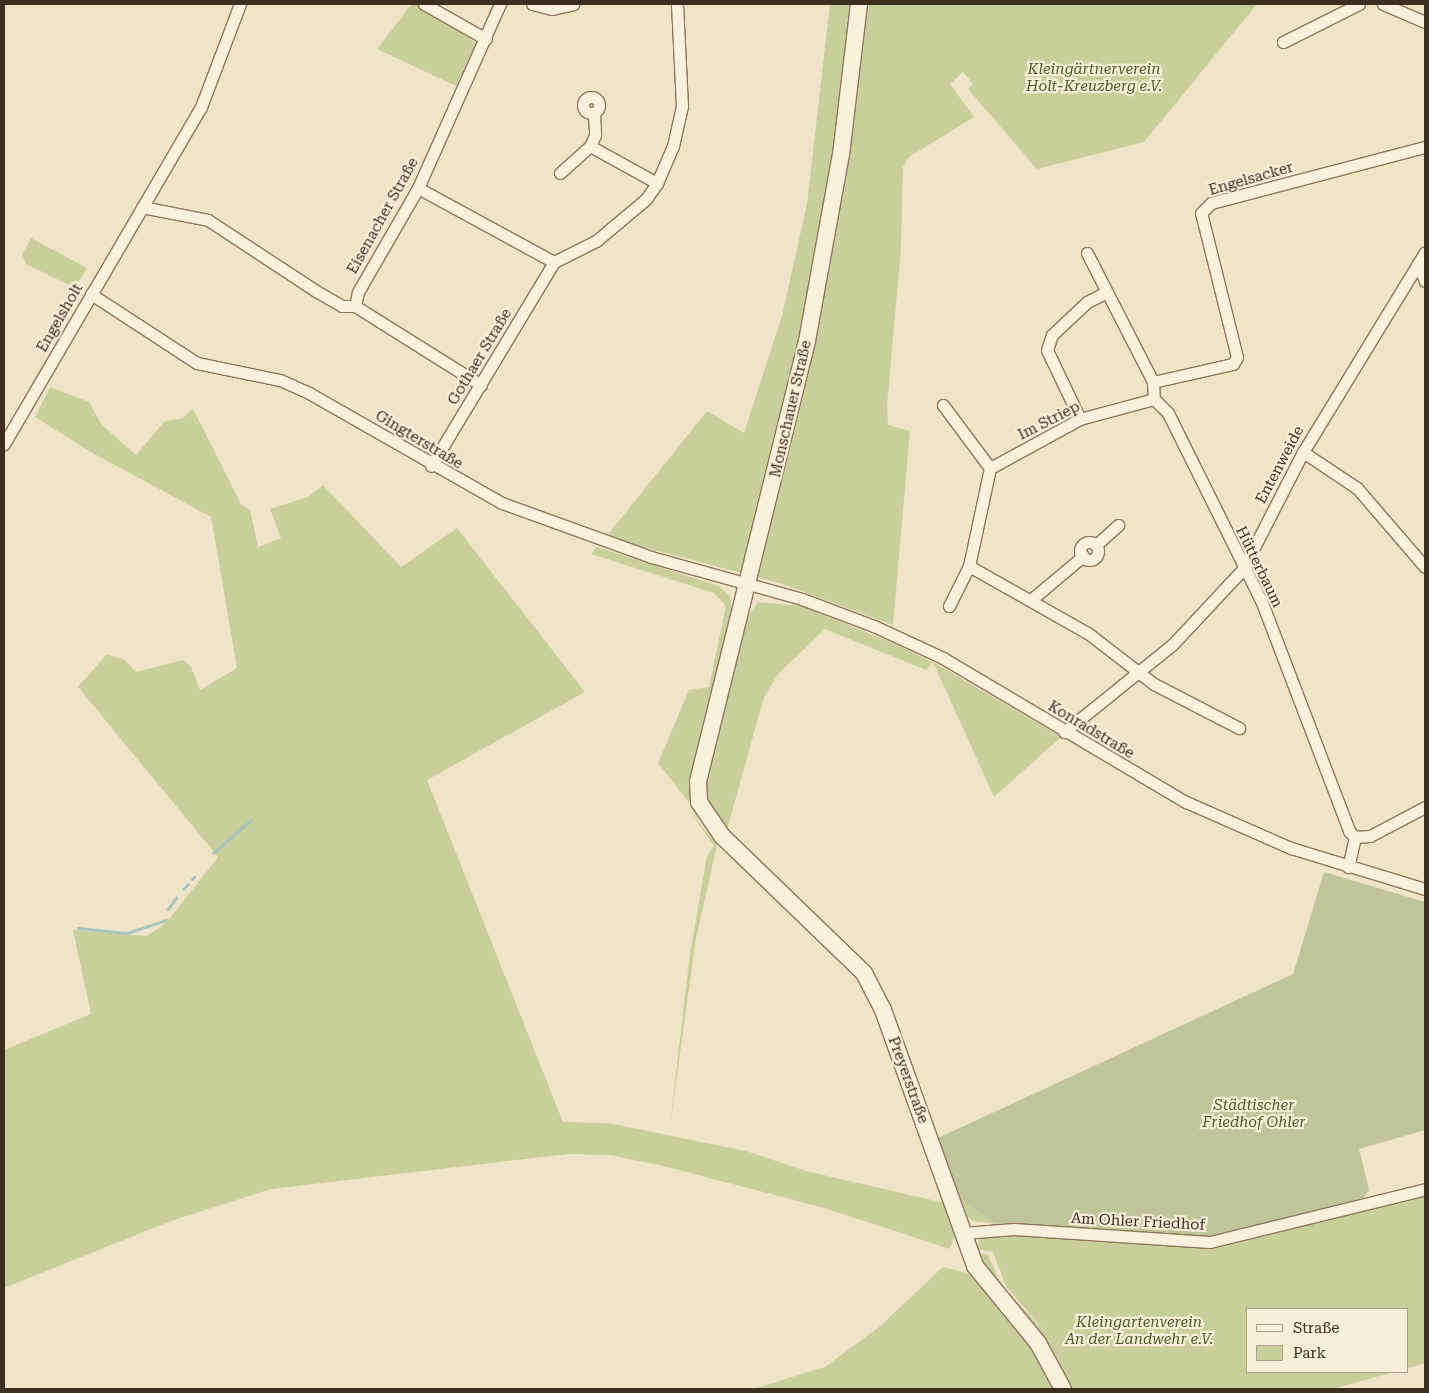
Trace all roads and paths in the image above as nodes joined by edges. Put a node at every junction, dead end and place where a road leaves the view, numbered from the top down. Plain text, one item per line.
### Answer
1 (240, 4) edge
2 (424, 4) edge
3 (500, 4) edge
4 (532, 4) edge
5 (573, 4) edge
6 (676, 4) edge
7 (859, 4) edge
8 (1359, 4) edge
9 (1383, 4) edge
10 (1425, 22) edge
11 (486, 39) junction
12 (1283, 42) dead end
13 (594, 113) dead end
14 (590, 146) junction
15 (1425, 147) edge
16 (560, 173) dead end
17 (657, 183) junction
18 (418, 188) junction
19 (142, 207) junction
20 (1425, 252) edge
21 (1087, 253) dead end
22 (554, 262) junction
23 (1418, 264) junction
24 (1425, 281) edge
25 (1107, 292) junction
26 (91, 294) junction
27 (355, 306) junction
28 (1153, 382) junction
29 (481, 385) junction
30 (1154, 398) junction
31 (943, 405) dead end
32 (1080, 419) junction
33 (4, 444) edge
34 (1303, 452) junction
35 (431, 466) junction
36 (990, 468) junction
37 (1118, 525) dead end
38 (968, 566) junction
39 (1425, 567) edge
40 (1243, 569) junction
41 (748, 583) junction
42 (1032, 599) junction
43 (949, 606) dead end
44 (1138, 672) junction
45 (1238, 728) dead end
46 (1064, 732) junction
47 (1425, 807) edge
48 (700, 808) joint
49 (1355, 837) junction
50 (1348, 867) junction
51 (1425, 889) edge
52 (1425, 1189) edge
53 (963, 1233) junction
54 (1063, 1389) edge

1 - 19 street, Engelsholt
2 - 11 street
3 - 11 street, Eisenacher Straße
4 - 5 street
6 - 17 street
7 - 41 main road, Monschauer Straße
8 - 12 street
9 - 10 street
11 - 18 street, Eisenacher Straße
13 - 14 street
14 - 16 street
14 - 17 street
15 - 28 street, Engelsacker
17 - 22 street
18 - 22 street
18 - 27 street, Eisenacher Straße
19 - 26 street, Engelsholt
19 - 27 street
20 - 23 street, Entenweide
21 - 25 street
22 - 29 street, Gothaer Straße
23 - 24 street
23 - 34 street, Entenweide
25 - 28 street
25 - 32 street
26 - 33 street, Engelsholt
26 - 35 street, Gingterstraße
27 - 29 street
28 - 30 street
29 - 35 street, Gothaer Straße
30 - 32 street, Im Striep
30 - 40 street, Hütterbaum
31 - 36 street
32 - 36 street, Im Striep
34 - 39 street
34 - 40 street, Entenweide
35 - 41 street, Gingterstraße
36 - 38 street
37 - 42 street
38 - 42 street
38 - 43 street
40 - 44 street, Entenweide
40 - 49 street, Hütterbaum
41 - 46 street, Konradstraße
41 - 48 main road, Monschauer Straße
42 - 44 street
44 - 45 street
44 - 46 street, Entenweide
46 - 50 street, Konradstraße
47 - 49 street
48 - 53 main road, Preyerstraße
49 - 50 street
50 - 51 street, Konradstraße
52 - 53 street, Am Ohler Friedhof
53 - 54 main road, Preyerstraße

